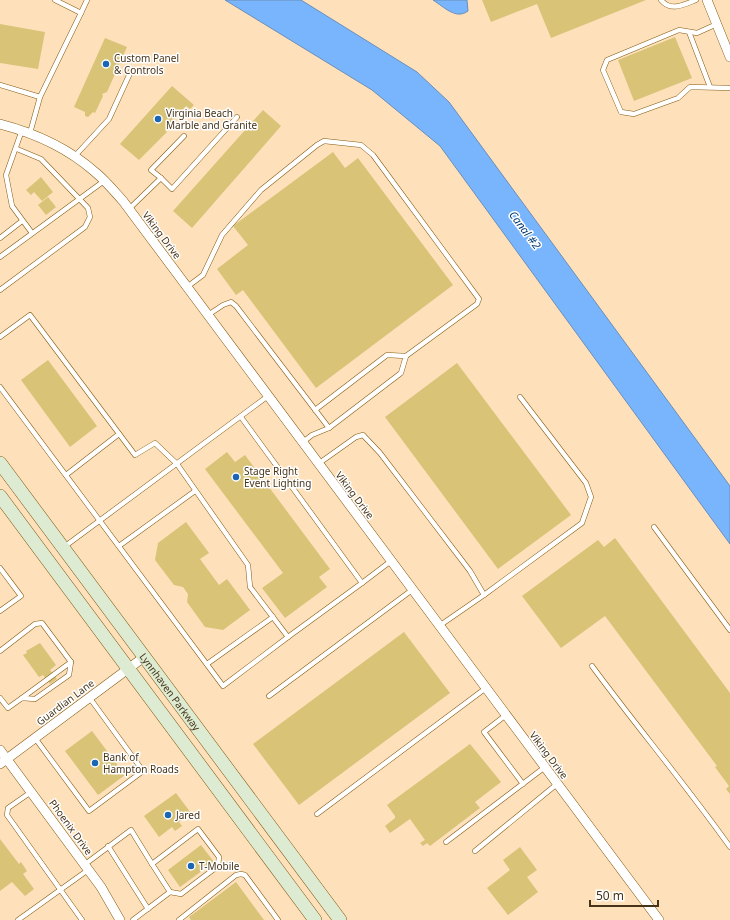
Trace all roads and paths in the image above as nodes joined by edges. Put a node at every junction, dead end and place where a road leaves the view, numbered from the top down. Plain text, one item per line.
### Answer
1 (55, 0) edge
2 (88, 0) edge
3 (661, 0) edge
4 (696, 0) edge
5 (707, 0) edge
6 (81, 13) junction
7 (717, 24) junction
8 (689, 32) junction
9 (730, 57) edge
10 (131, 71) dead end
11 (0, 85) edge
12 (710, 87) junction
13 (730, 88) edge
14 (40, 97) junction
15 (237, 117) dead end
16 (0, 124) edge
17 (26, 131) junction
18 (184, 136) dead end
19 (17, 149) junction
20 (75, 156) junction
21 (161, 178) junction
22 (104, 181) junction
23 (80, 199) junction
24 (129, 210) junction
25 (22, 221) junction
26 (32, 233) junction
27 (0, 238) edge
28 (0, 257) edge
29 (187, 287) junction
30 (0, 290) edge
31 (208, 315) junction
32 (0, 337) edge
33 (406, 356) junction
34 (0, 387) edge
35 (268, 396) junction
36 (520, 397) dead end
37 (315, 410) junction
38 (241, 417) junction
39 (328, 428) junction
40 (119, 434) junction
41 (302, 442) junction
42 (0, 463) edge
43 (176, 464) junction
44 (318, 464) junction
45 (66, 475) junction
46 (196, 491) junction
47 (0, 496) edge
48 (100, 521) junction
49 (654, 527) dead end
50 (119, 546) junction
51 (63, 548) junction
52 (391, 561) junction
53 (0, 568) edge
54 (362, 583) junction
55 (412, 590) junction
56 (484, 595) junction
57 (0, 611) edge
58 (273, 618) junction
59 (439, 626) junction
60 (730, 630) edge
61 (288, 637) junction
62 (0, 651) edge
63 (144, 657) junction
64 (71, 662) junction
65 (207, 664) junction
66 (592, 666) dead end
67 (128, 669) junction
68 (486, 688) junction
69 (269, 696) dead end
70 (0, 698) edge
71 (22, 698) junction
72 (89, 698) junction
73 (506, 715) junction
74 (35, 738) junction
75 (0, 750) edge
76 (3, 762) edge
77 (545, 767) junction
78 (523, 784) junction
79 (557, 784) junction
80 (31, 792) junction
81 (317, 814) dead end
82 (446, 842) dead end
83 (108, 846) junction
84 (730, 847) edge
85 (475, 851) dead end
86 (152, 864) junction
87 (86, 867) junction
88 (61, 889) junction
89 (170, 892) junction
90 (148, 910) junction
91 (18, 920) edge
92 (82, 920) edge
93 (120, 920) edge
94 (133, 920) edge
95 (179, 920) edge
96 (278, 920) edge
97 (315, 920) edge
98 (340, 920) edge
99 (658, 920) edge

1 - 6 lane
2 - 6 lane
3 - 4 lane
5 - 7 street
6 - 14 lane
7 - 8 lane
7 - 9 street
8 - 12 lane
8 - 12 lane
10 - 20 lane
11 - 14 lane
12 - 13 lane
14 - 17 lane
15 - 21 lane
16 - 17 street, Viking Drive
17 - 19 lane
17 - 20 street, Viking Drive
18 - 21 lane
19 - 23 lane
19 - 25 lane
20 - 22 street, Viking Drive
21 - 24 lane
22 - 23 lane
22 - 24 street, Viking Drive
23 - 26 lane
23 - 30 lane
24 - 29 street, Viking Drive
25 - 26 lane
25 - 27 lane
26 - 28 lane
29 - 31 street, Viking Drive
29 - 33 lane
31 - 35 street, Viking Drive
31 - 37 lane
32 - 40 lane
33 - 37 lane
33 - 39 lane
34 - 45 lane
35 - 38 lane
35 - 41 street, Viking Drive
36 - 56 lane
37 - 39 lane
38 - 43 lane
38 - 54 lane
39 - 41 lane
40 - 43 lane
40 - 45 lane
41 - 44 street, Viking Drive
42 - 51 main road, Lynnhaven Parkway
43 - 46 lane
43 - 48 lane
44 - 52 street, Viking Drive
44 - 56 lane
45 - 48 lane
46 - 50 lane
46 - 58 lane
47 - 67 main road, Lynnhaven Parkway
48 - 50 lane
48 - 51 lane
49 - 60 lane
50 - 65 lane
51 - 63 main road, Lynnhaven Parkway
52 - 54 lane
52 - 55 street, Viking Drive
53 - 57 lane
54 - 61 lane
55 - 59 street, Viking Drive
55 - 69 lane
56 - 59 lane
58 - 61 lane
58 - 65 lane
59 - 68 street, Viking Drive
61 - 65 lane
62 - 64 lane
63 - 67 street, Guardian Lane
63 - 98 main road, Lynnhaven Parkway
64 - 71 lane
64 - 71 lane
66 - 84 lane
67 - 72 street, Guardian Lane
67 - 97 main road, Lynnhaven Parkway
68 - 73 street, Viking Drive
68 - 81 lane
70 - 71 lane
72 - 74 street, Guardian Lane
72 - 74 lane
73 - 77 street, Viking Drive
73 - 78 lane
74 - 76 street, Guardian Lane
75 - 76 street, Phoenix Drive
76 - 80 street, Phoenix Drive
77 - 78 lane
77 - 79 street, Viking Drive
78 - 82 lane
79 - 85 lane
79 - 99 street, Viking Drive
80 - 87 street, Phoenix Drive
80 - 88 lane
83 - 86 lane
83 - 87 lane
83 - 90 lane
86 - 89 lane
86 - 89 lane
87 - 88 lane
87 - 93 street, Phoenix Drive
88 - 91 lane
88 - 92 lane
89 - 90 lane
90 - 94 lane
95 - 96 lane

